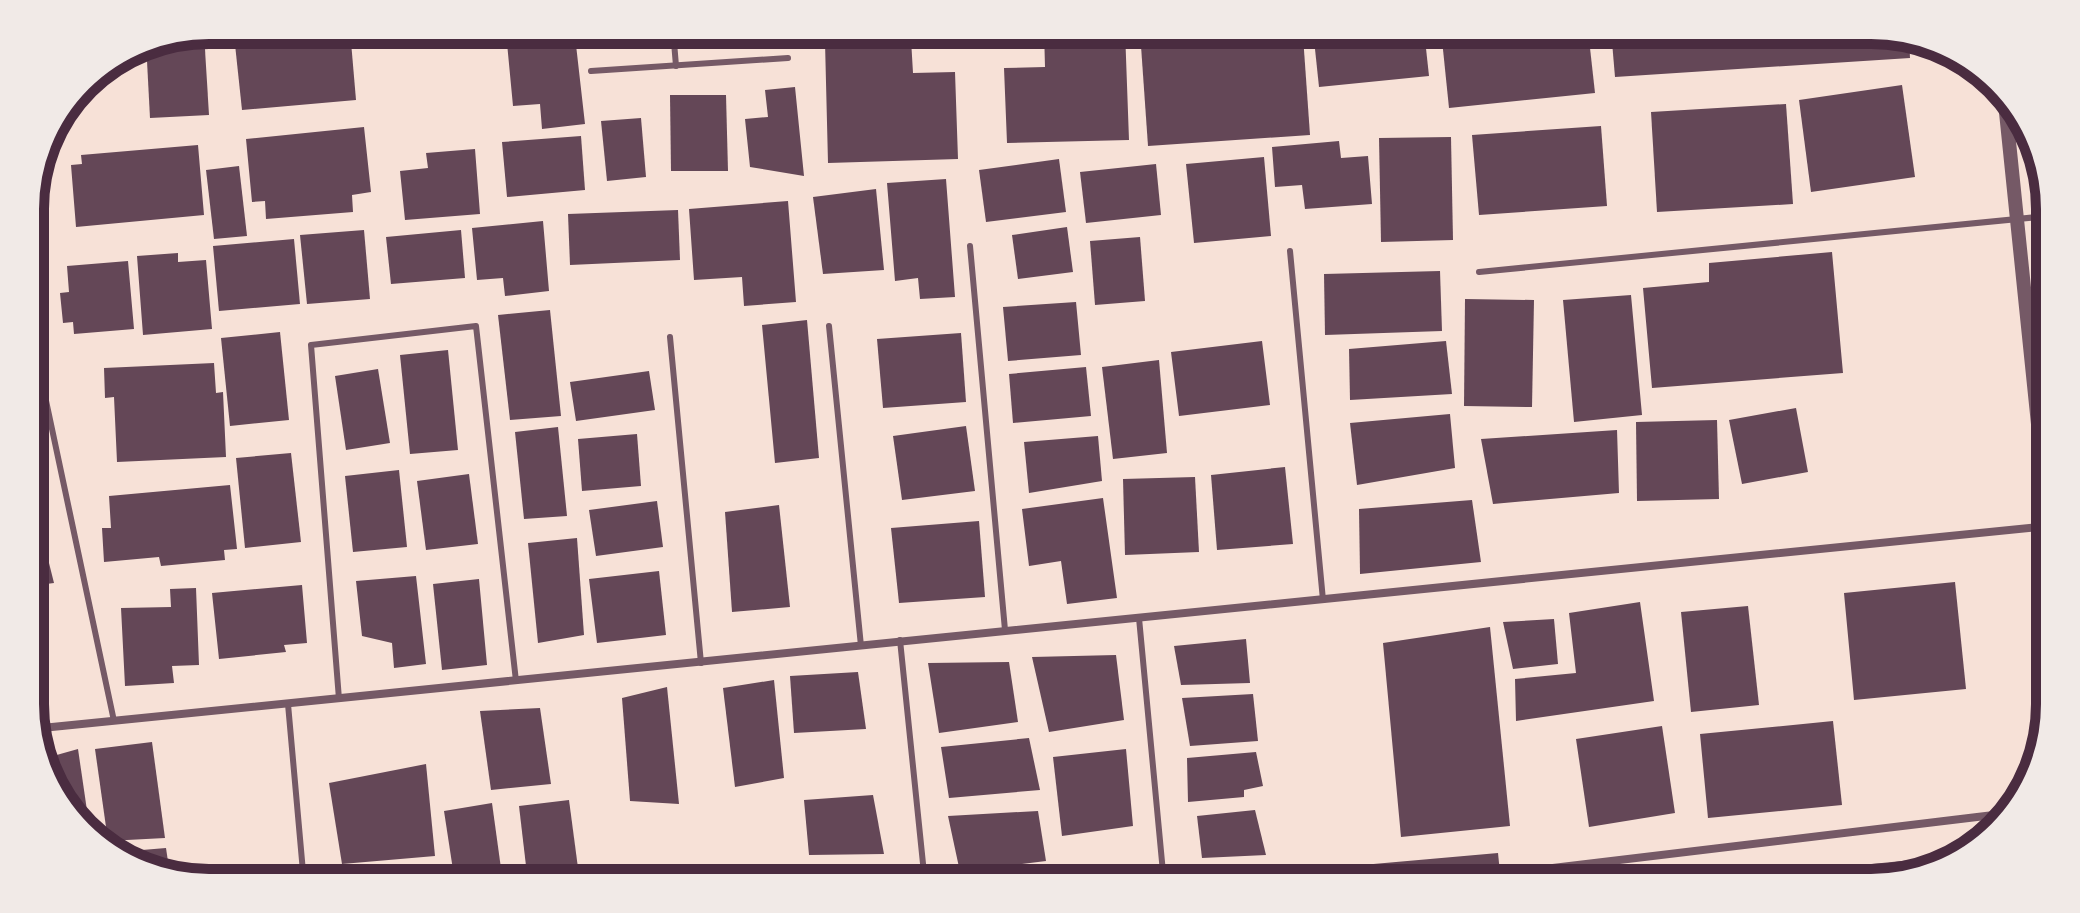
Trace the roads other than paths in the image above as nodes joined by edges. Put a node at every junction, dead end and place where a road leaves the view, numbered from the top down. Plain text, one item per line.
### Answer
1 (674, 44) edge
2 (788, 58) dead end
3 (676, 66) junction
4 (591, 71) dead end
5 (2006, 115) edge
6 (2036, 217) edge
7 (2017, 219) junction
8 (970, 246) dead end
9 (1290, 251) dead end
10 (1479, 272) dead end
11 (829, 326) dead end
12 (670, 337) dead end
13 (44, 391) edge
14 (2036, 402) edge
15 (2036, 529) edge
16 (1323, 600) junction
17 (1139, 618) junction
18 (1005, 630) junction
19 (900, 640) junction
20 (861, 646) junction
21 (701, 663) junction
22 (516, 681) junction
23 (339, 699) junction
24 (288, 704) junction
25 (114, 721) junction
26 (45, 728) edge
27 (1993, 815) edge
28 (303, 869) edge
29 (924, 869) edge
30 (1163, 869) edge
31 (1544, 869) edge

1 - 3 lane
2 - 3 lane
3 - 4 lane
5 - 7 street
6 - 7 lane
7 - 10 lane
7 - 14 street
8 - 18 lane
9 - 16 lane
11 - 20 lane
12 - 21 lane
13 - 25 lane
15 - 16 street
16 - 17 street
17 - 18 street
17 - 30 lane
18 - 19 street
19 - 20 street
19 - 29 lane
20 - 21 street
21 - 22 street
22 - 23 street
22 - 23 lane
23 - 24 street
24 - 25 street
24 - 28 lane
25 - 26 street
27 - 31 street

